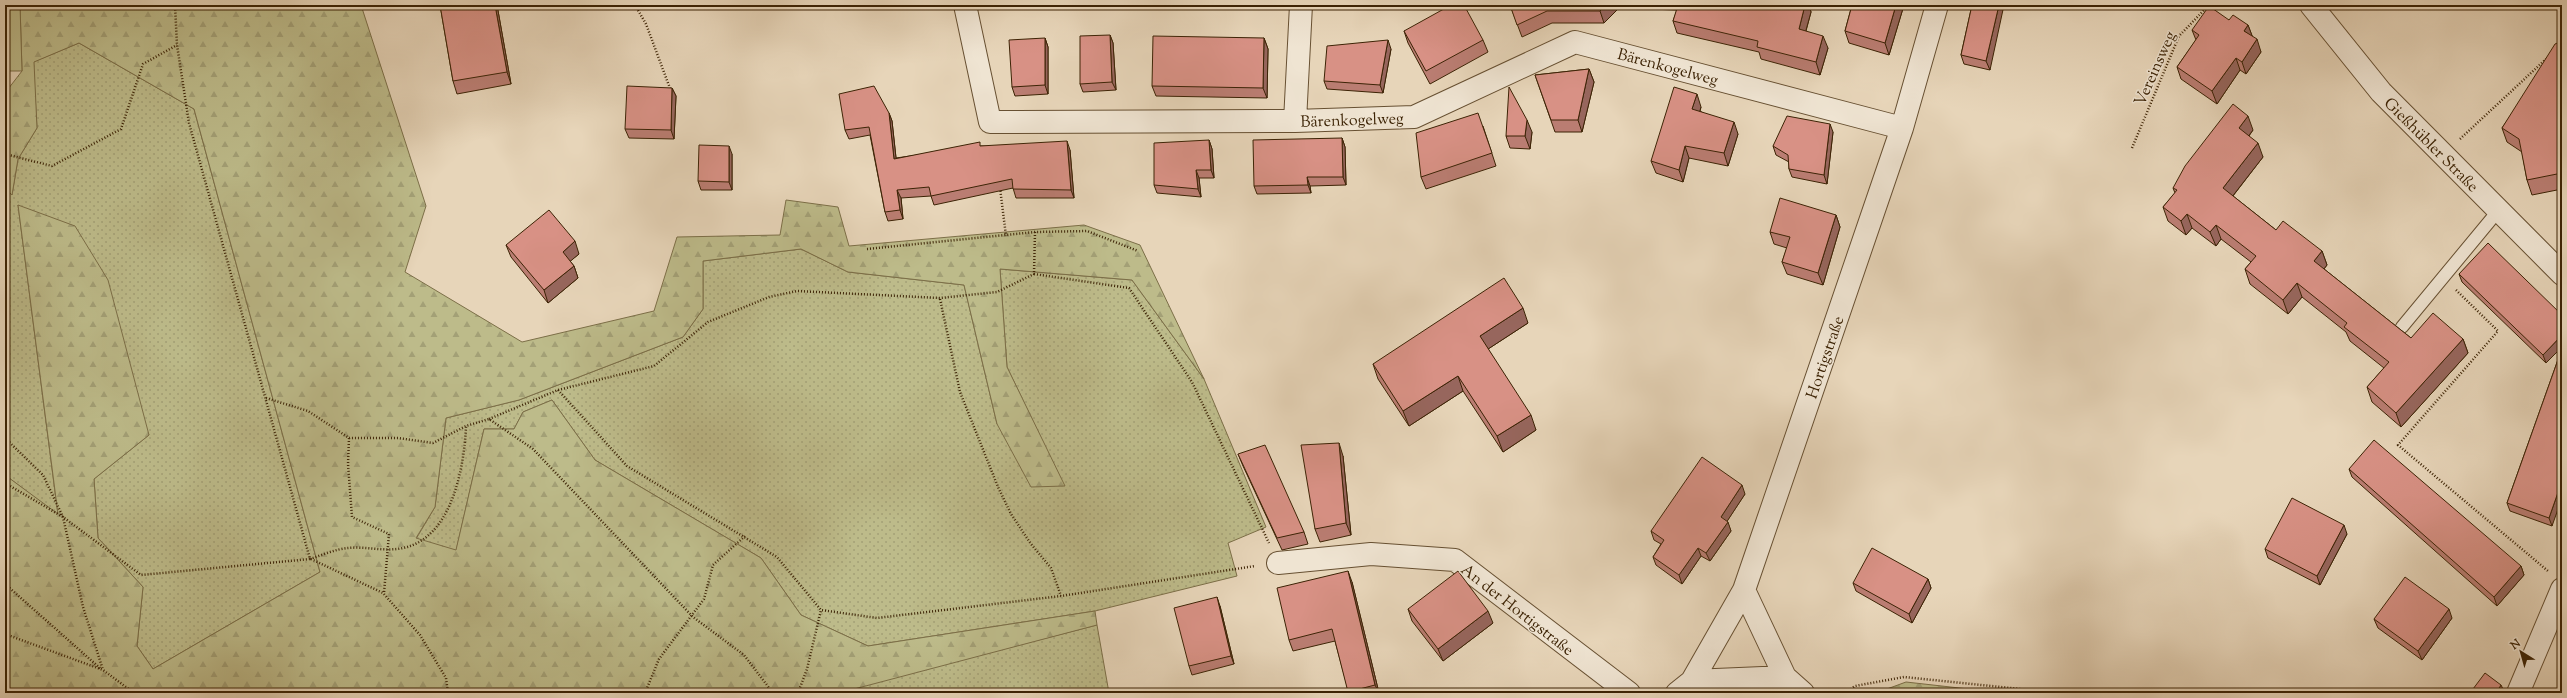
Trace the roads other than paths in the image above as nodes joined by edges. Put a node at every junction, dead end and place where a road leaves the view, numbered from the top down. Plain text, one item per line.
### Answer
1 (965, 5) edge
2 (1301, 5) edge
3 (1937, 5) edge
4 (2311, 5) edge
5 (1296, 121) junction
6 (1902, 128) junction
7 (2498, 211) junction
8 (2562, 274) edge
9 (2402, 327) dead end
10 (1278, 563) road end
11 (2556, 581) edge
12 (1744, 590) junction
13 (1784, 677) junction
14 (1685, 687) edge
15 (1629, 693) edge
16 (1803, 693) edge
17 (2518, 693) edge

1 - 5 street, Bärenkogelweg
2 - 5 street
3 - 6 street, Hortigstraße
4 - 7 street, Gießhübler Straße
5 - 6 street, Bärenkogelweg
6 - 12 street, Hortigstraße
7 - 8 street, Gießhübler Straße
7 - 9 lane
10 - 15 street, An der Hortigstraße
11 - 17 street
12 - 13 street
12 - 14 street, Hortigstraße
13 - 14 street
13 - 16 street

